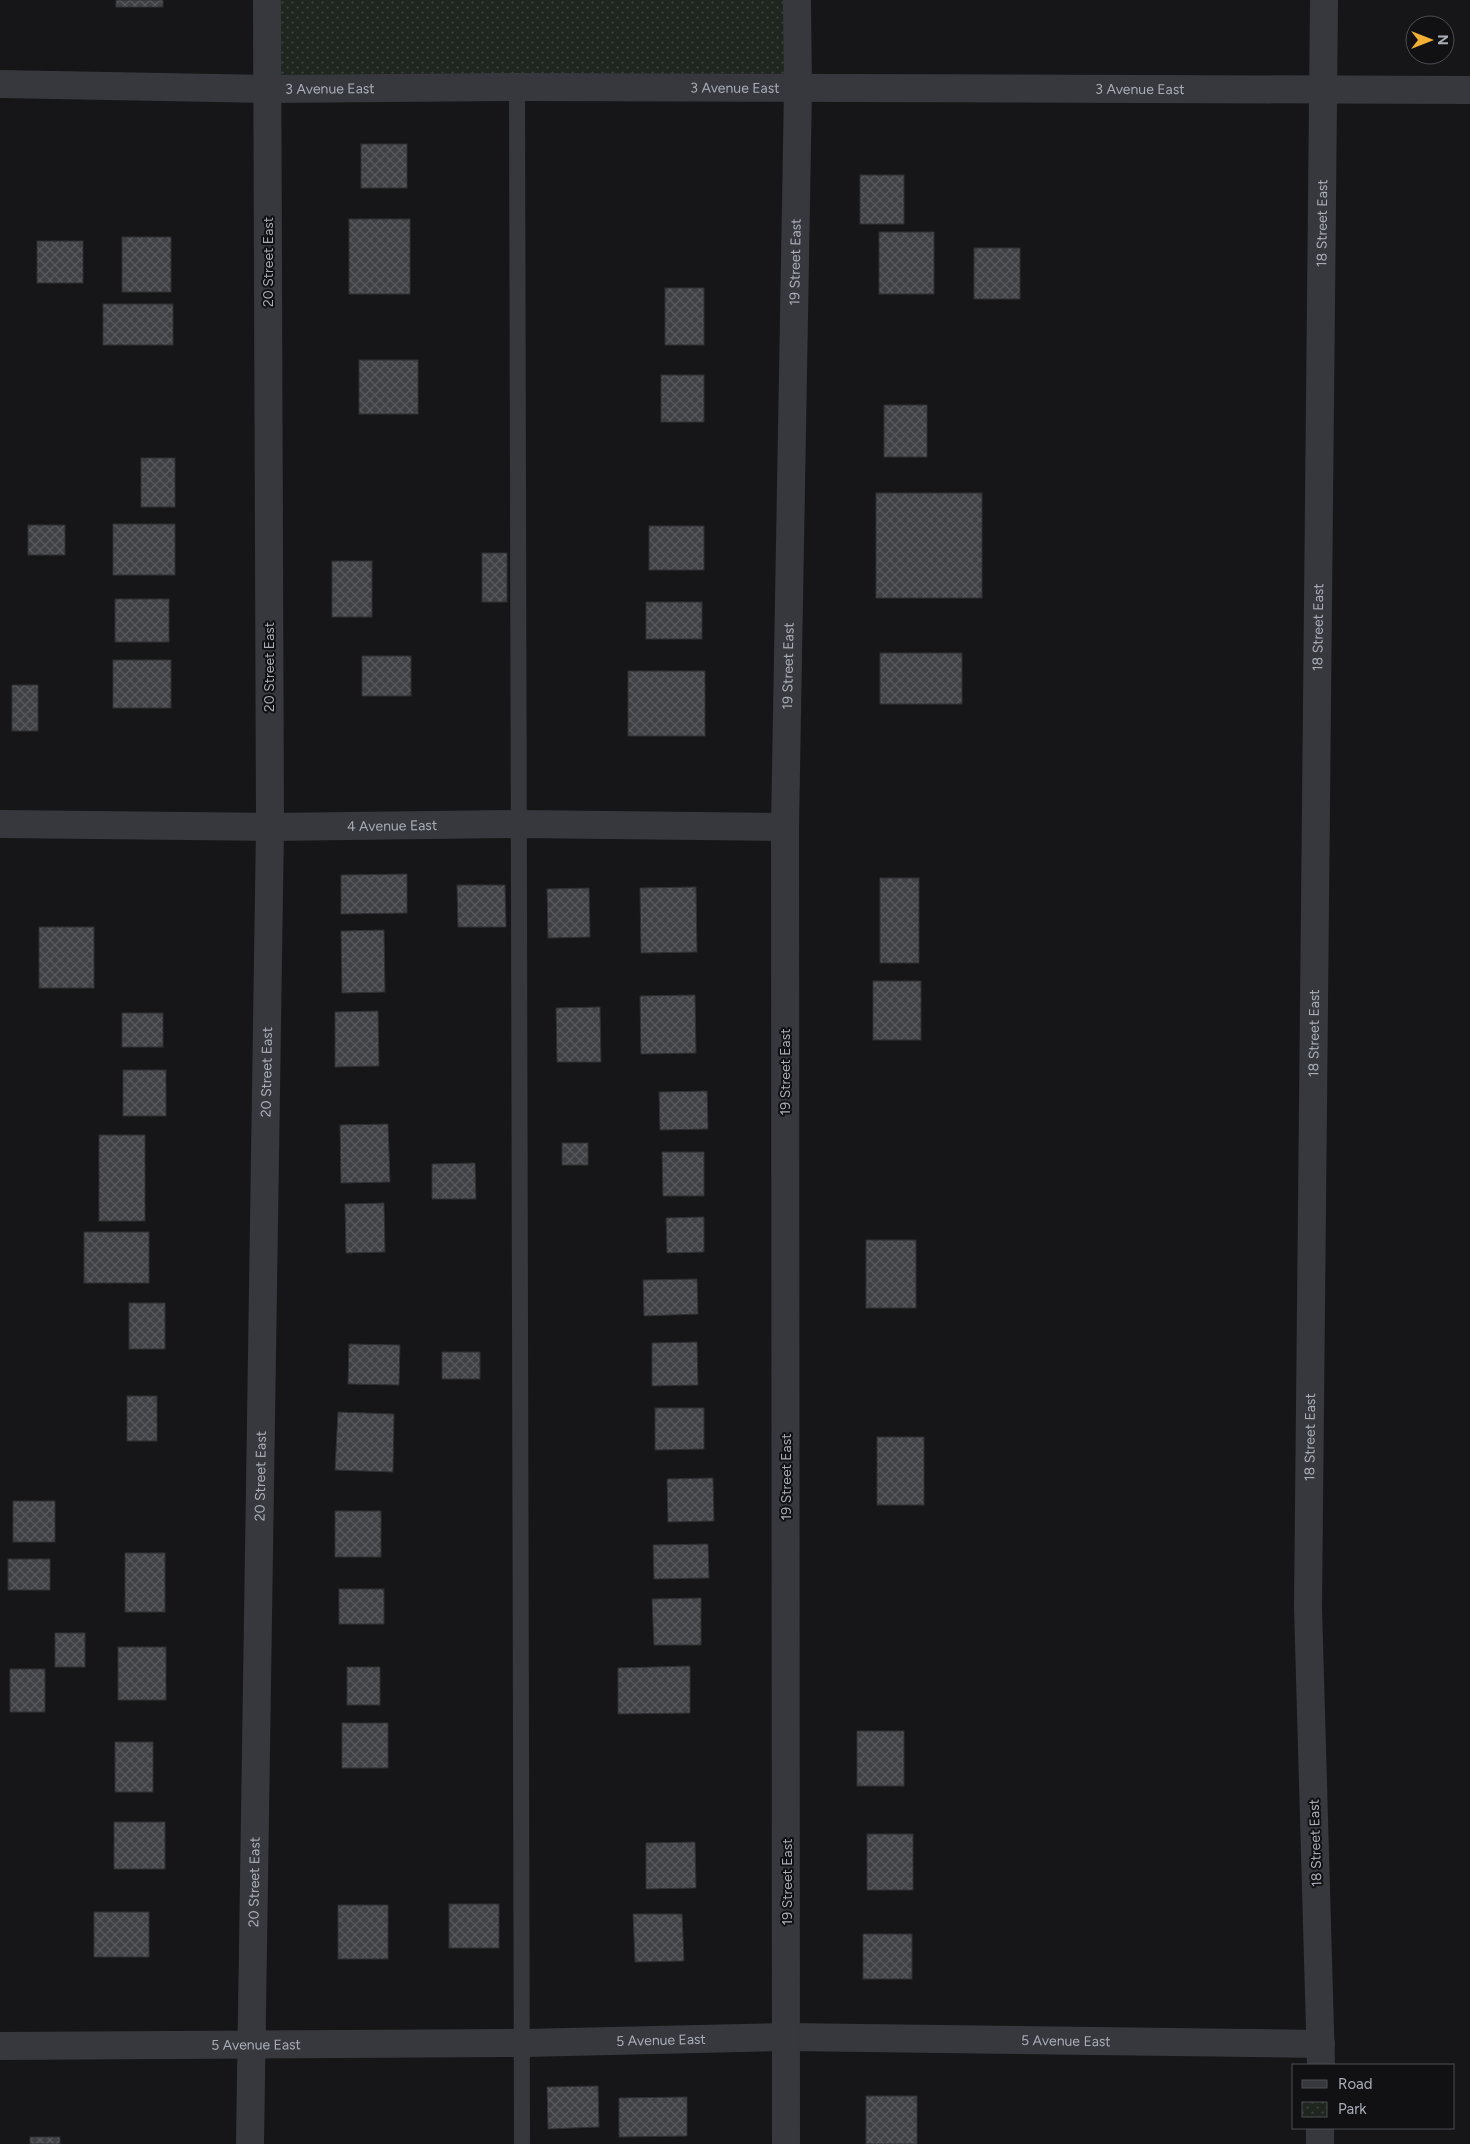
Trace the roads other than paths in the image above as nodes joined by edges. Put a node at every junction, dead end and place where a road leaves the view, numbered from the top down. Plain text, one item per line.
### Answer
1 (267, 0) edge
2 (797, 0) edge
3 (1324, 0) edge
4 (0, 84) edge
5 (517, 87) junction
6 (267, 89) junction
7 (798, 89) junction
8 (1324, 89) junction
9 (1470, 90) edge
10 (0, 824) edge
11 (520, 824) junction
12 (270, 827) junction
13 (785, 827) junction
14 (787, 2037) junction
15 (524, 2043) junction
16 (250, 2045) junction
17 (0, 2046) edge
18 (1321, 2055) edge
19 (1320, 2129) edge
20 (250, 2144) edge
21 (522, 2144) edge
22 (786, 2144) edge
23 (1320, 2144) edge

1 - 6 street, 20 Street East
2 - 7 street, 19 Street East
3 - 8 street, 18 Street East
4 - 6 street, 3 Avenue East
5 - 6 street, 3 Avenue East
5 - 7 street, 3 Avenue East
5 - 11 lane
6 - 12 street, 20 Street East
7 - 8 street, 3 Avenue East
7 - 13 street, 19 Street East
8 - 9 street, 3 Avenue East
8 - 18 street, 18 Street East
10 - 12 street, 4 Avenue East
11 - 12 street, 4 Avenue East
11 - 13 street, 4 Avenue East
11 - 15 lane
12 - 16 street, 20 Street East
13 - 14 street, 19 Street East
14 - 15 street, 5 Avenue East
14 - 18 street, 5 Avenue East
14 - 22 street, 19 Street East
15 - 16 street, 5 Avenue East
15 - 21 lane
16 - 17 street, 5 Avenue East
16 - 20 street, 20 Street East
19 - 23 street

